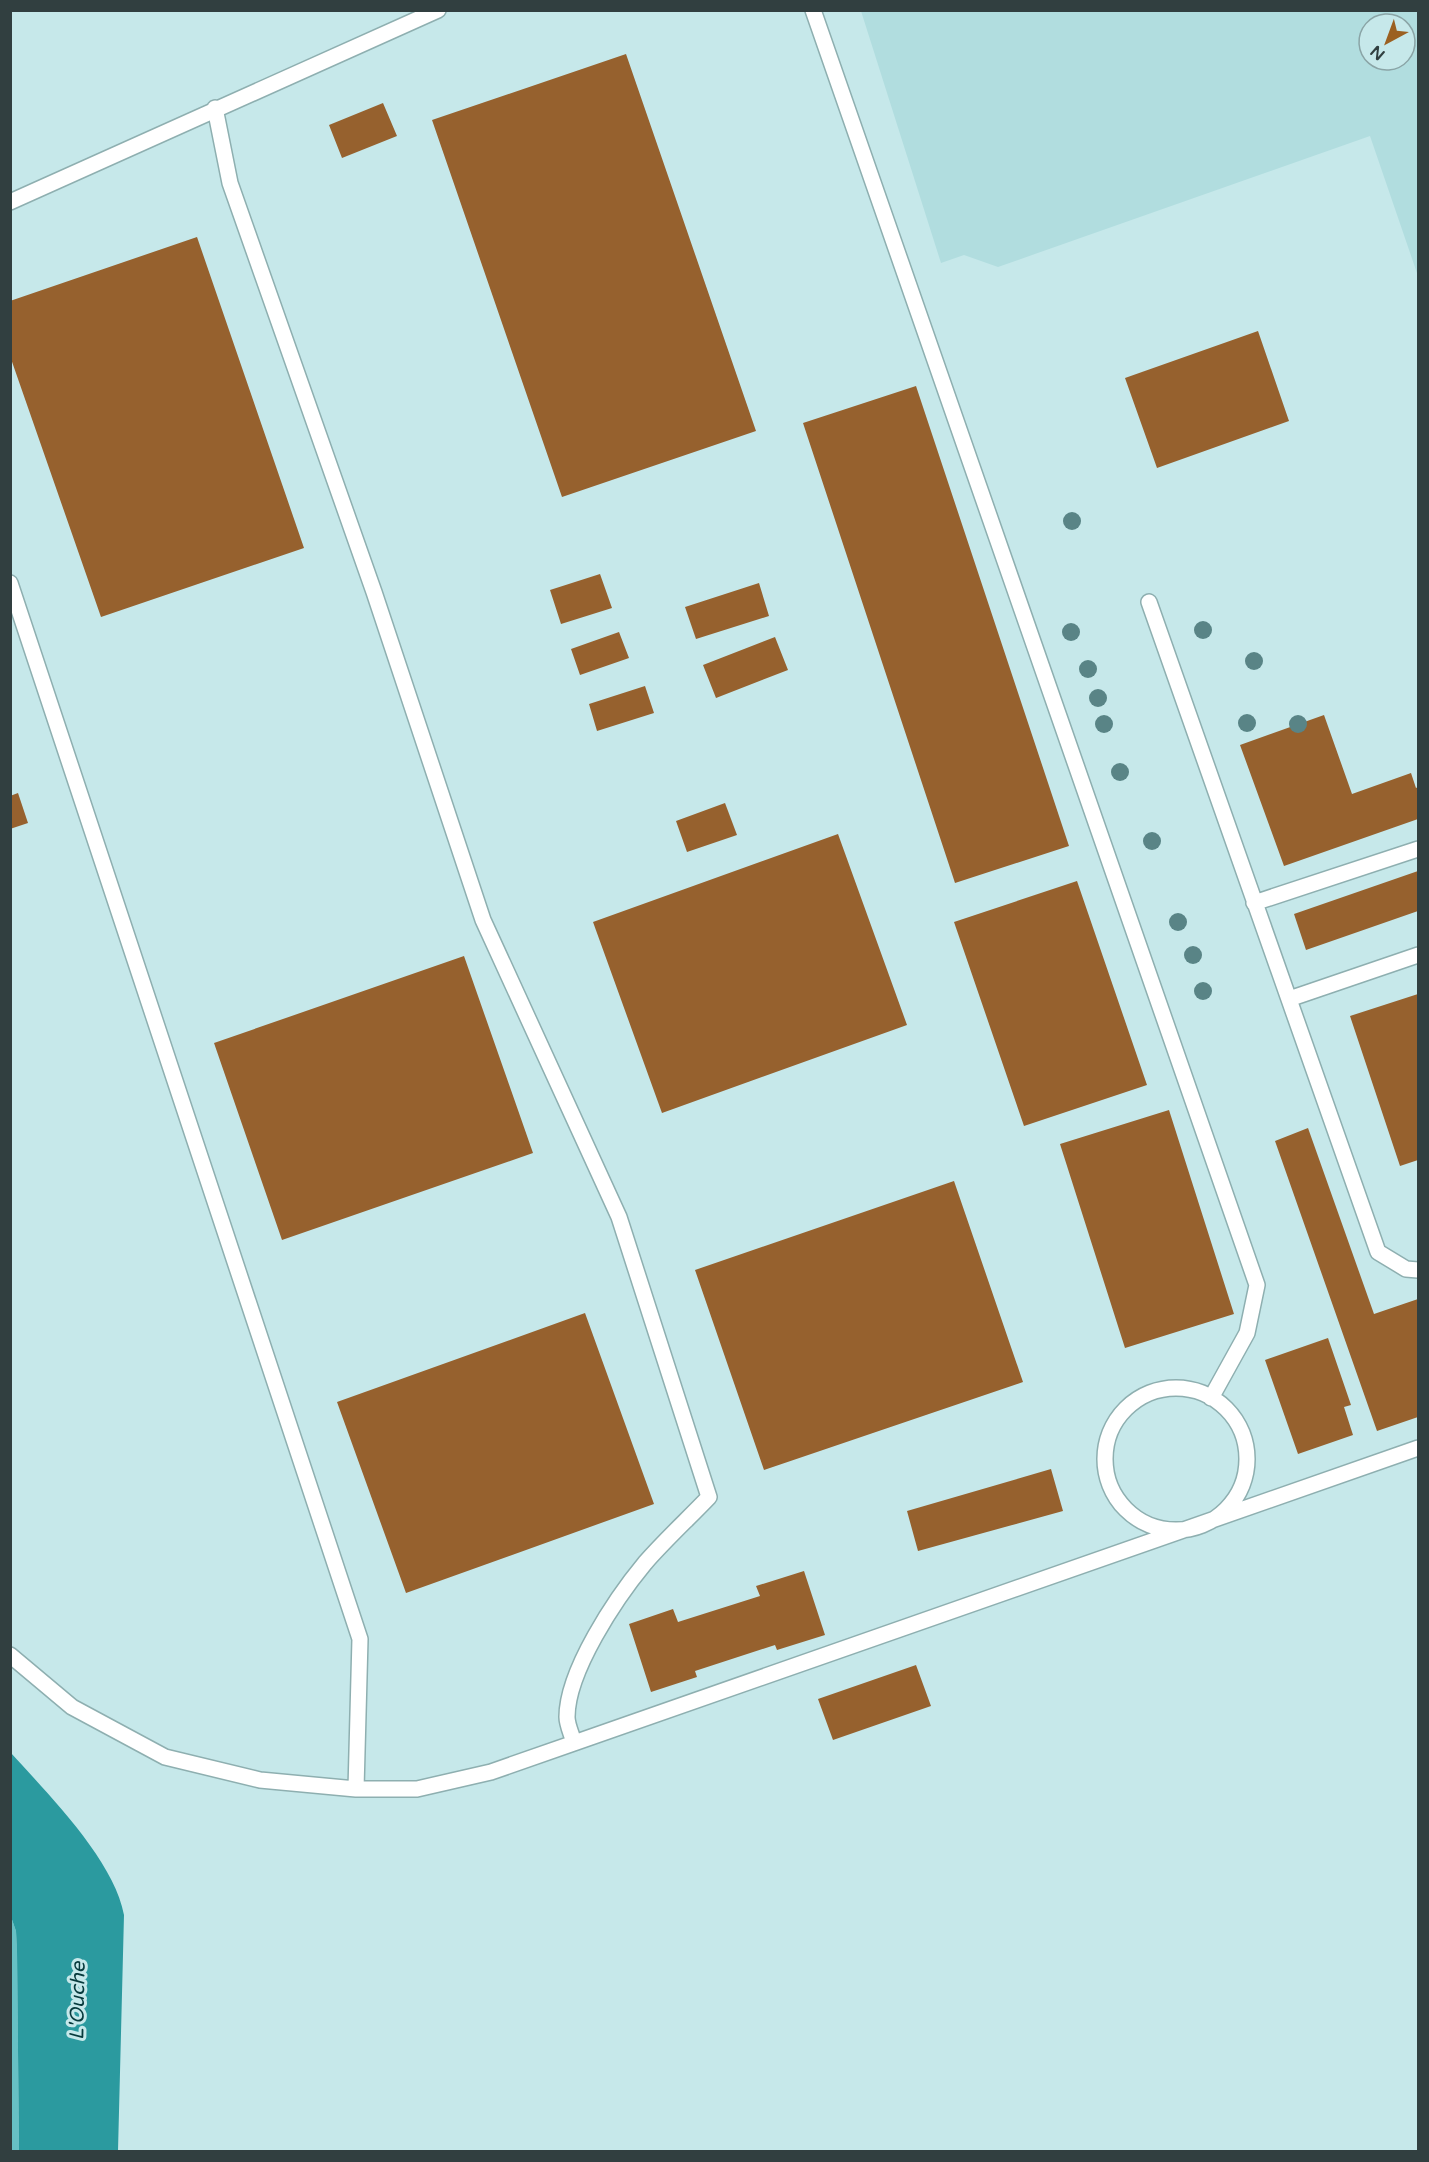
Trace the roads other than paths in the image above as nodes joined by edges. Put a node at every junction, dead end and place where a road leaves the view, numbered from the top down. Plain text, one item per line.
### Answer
1 (438, 10) edge
2 (813, 10) edge
3 (215, 108) junction
4 (10, 202) edge
5 (10, 584) edge
6 (1149, 602) dead end
7 (1419, 849) edge
8 (1254, 903) junction
9 (1419, 955) edge
10 (1289, 999) junction
11 (1419, 1270) edge
12 (1211, 1398) junction
13 (1419, 1448) edge
14 (1196, 1526) junction
15 (10, 1655) edge
16 (574, 1743) junction
17 (356, 1789) junction

1 - 3 lane
2 - 12 lane
3 - 4 lane
3 - 16 lane
5 - 17 lane
6 - 8 lane
7 - 8 lane
8 - 10 lane
9 - 10 lane
10 - 11 lane
12 - 14 lane
12 - 14 lane
13 - 14 lane
14 - 16 lane
15 - 17 lane
16 - 17 lane

